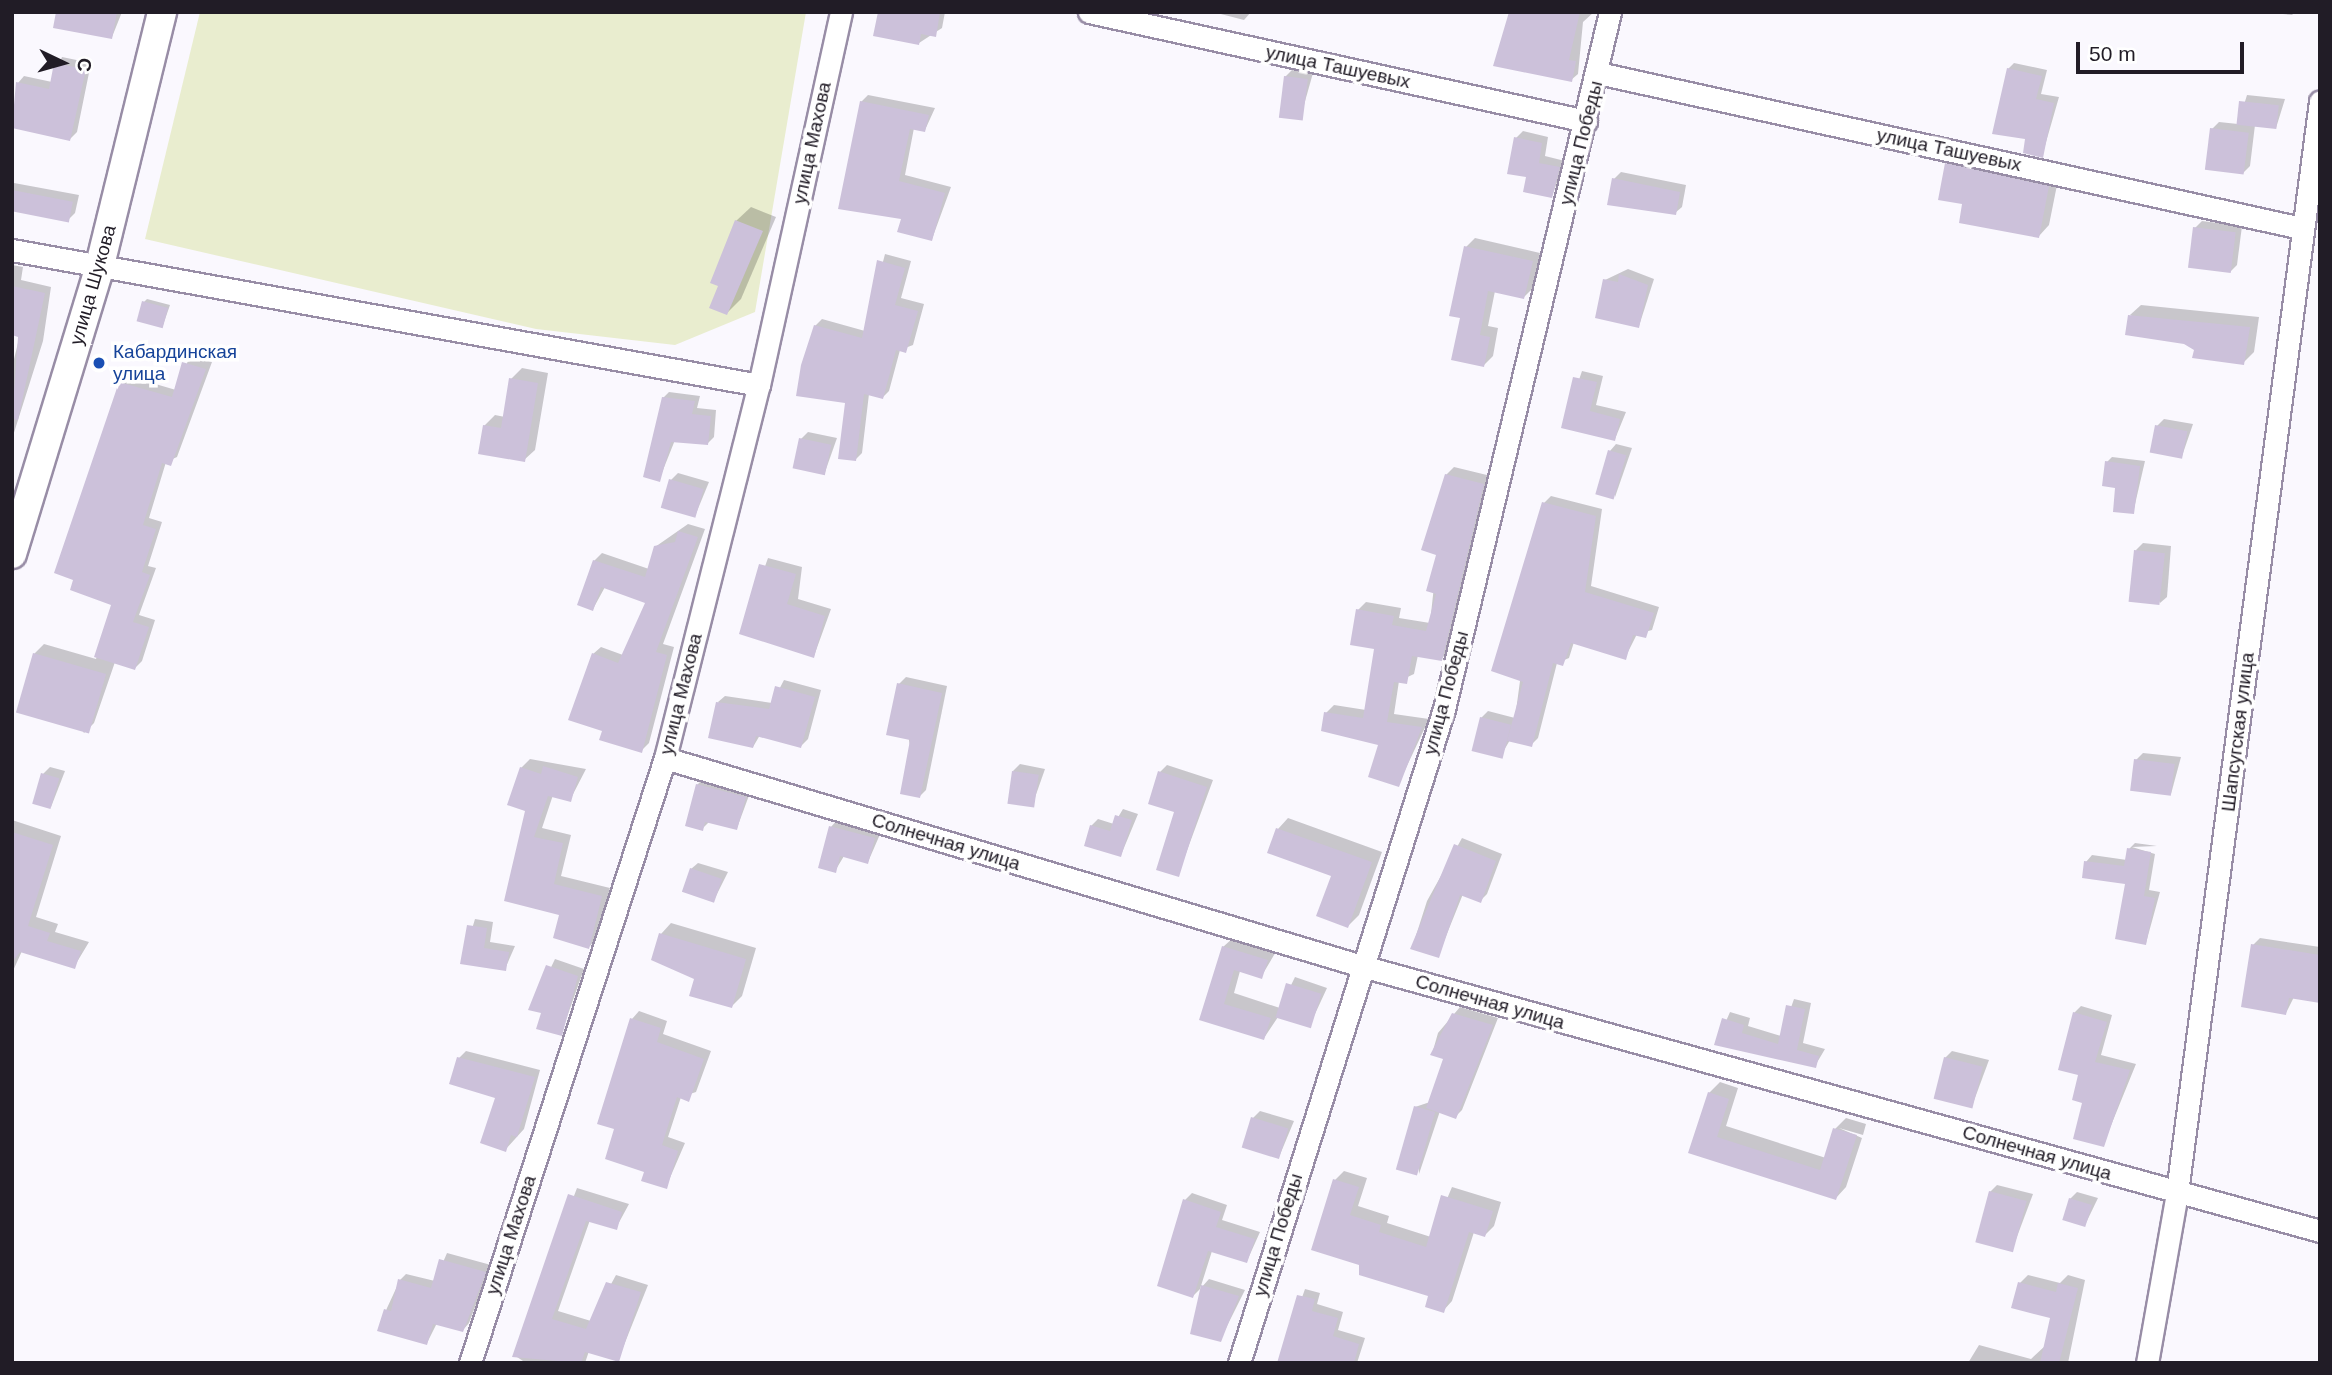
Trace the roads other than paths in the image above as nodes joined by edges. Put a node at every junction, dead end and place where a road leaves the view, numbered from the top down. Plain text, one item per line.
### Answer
1 (162, 12) edge
2 (841, 12) edge
3 (1088, 12) edge
4 (1610, 12) edge
5 (1598, 73) junction
6 (2320, 101) edge
7 (1586, 121) junction
8 (2301, 228) junction
9 (12, 250) edge
10 (99, 269) junction
11 (759, 385) junction
12 (12, 554) edge
13 (665, 758) junction
14 (1362, 966) junction
15 (2177, 1192) junction
16 (2320, 1231) edge
17 (470, 1363) edge
18 (1239, 1363) edge
19 (2147, 1363) edge

1 - 10 main road, улица Шукова
2 - 11 street, улица Махова
3 - 7 street, улица Ташуевых
4 - 5 street, улица Победы
5 - 7 street, улица Победы
5 - 8 street, улица Ташуевых
6 - 8 street, Шапсугская улица
7 - 14 street, улица Победы
8 - 15 street, Шапсугская улица
9 - 10 street
10 - 11 street
10 - 12 main road, улица Шукова
11 - 13 street, улица Махова
13 - 14 street, Солнечная улица
13 - 17 street, улица Махова
14 - 15 street, Солнечная улица
14 - 18 street, улица Победы
15 - 16 street, Солнечная улица
15 - 19 street, Шапсугская улица

